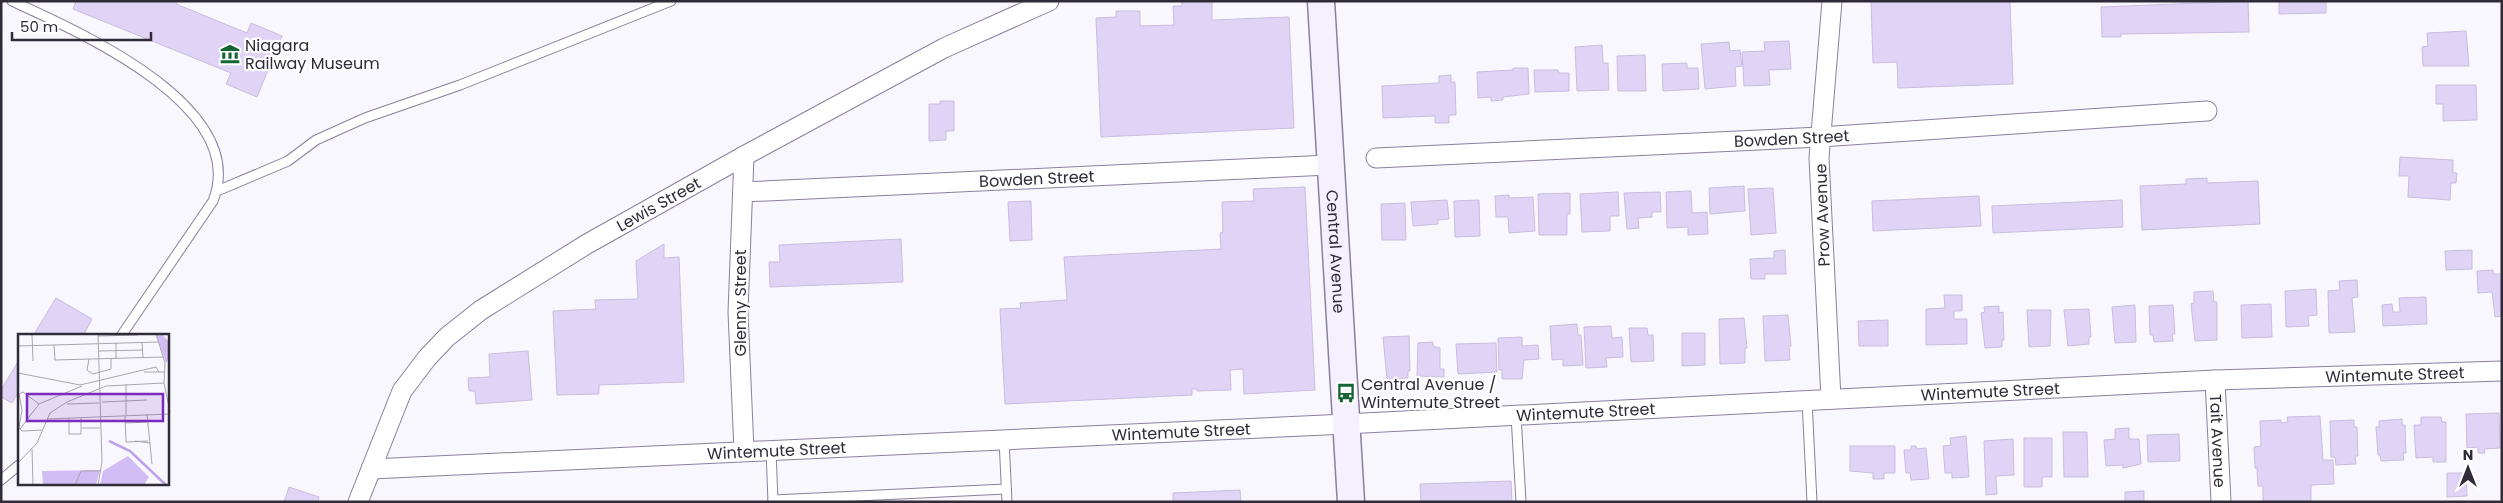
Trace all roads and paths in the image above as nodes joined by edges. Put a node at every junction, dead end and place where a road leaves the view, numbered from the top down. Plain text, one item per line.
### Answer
1 (12, 1) edge
2 (671, 1) edge
3 (1049, 1) edge
4 (1321, 1) edge
5 (1832, 1) edge
6 (2207, 111) dead end
7 (1820, 137) junction
8 (744, 156) junction
9 (1376, 158) dead end
10 (1330, 165) junction
11 (217, 191) junction
12 (743, 192) junction
13 (122, 334) edge
14 (2502, 371) edge
15 (2215, 380) junction
16 (1831, 399) junction
17 (1807, 400) junction
18 (1516, 415) junction
19 (1348, 424) junction
20 (1004, 439) junction
21 (771, 449) junction
22 (744, 451) junction
23 (18, 466) edge
24 (371, 468) junction
25 (1, 480) edge
26 (1006, 489) junction
27 (773, 501) edge
28 (358, 502) edge
29 (1007, 502) edge
30 (1351, 502) edge
31 (1520, 502) edge
32 (1812, 502) edge
33 (2221, 502) edge

1 - 11 lane
2 - 11 lane
3 - 8 street, Lewis Street
4 - 10 main road, Central Avenue
5 - 7 street, Prow Avenue
6 - 7 street, Bowden Street
7 - 9 street, Bowden Street
7 - 16 street, Prow Avenue
8 - 12 street, Glenny Street
8 - 24 street, Lewis Street
10 - 12 street, Bowden Street
10 - 19 main road, Central Avenue
11 - 13 lane
12 - 22 street, Glenny Street
14 - 15 street, Wintemute Street
15 - 16 street, Wintemute Street
15 - 33 street, Tait Avenue
16 - 17 street, Wintemute Street
17 - 18 street, Wintemute Street
17 - 32 lane
18 - 19 street, Wintemute Street
18 - 31 lane
19 - 20 street, Wintemute Street
19 - 30 main road, Central Avenue
20 - 21 street, Wintemute Street
20 - 26 lane
21 - 22 street, Wintemute Street
21 - 27 lane
22 - 24 street, Wintemute Street
23 - 25 lane
24 - 28 street, Lewis Street
26 - 27 lane
26 - 29 lane

